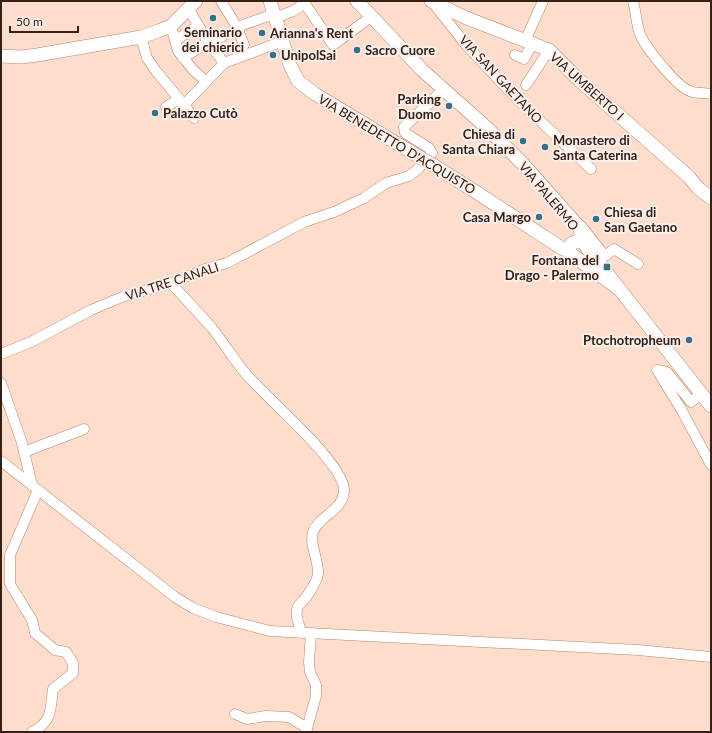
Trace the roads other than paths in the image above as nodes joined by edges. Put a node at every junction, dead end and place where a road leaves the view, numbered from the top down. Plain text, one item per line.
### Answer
1 (221, 1) edge
2 (270, 1) edge
3 (357, 1) edge
4 (432, 1) edge
5 (543, 1) edge
6 (304, 2) edge
7 (192, 5) edge
8 (634, 5) edge
9 (275, 16) junction
10 (372, 16) junction
11 (171, 26) junction
12 (198, 26) junction
13 (237, 27) junction
14 (223, 36) dead end
15 (141, 37) junction
16 (176, 40) junction
17 (283, 41) junction
18 (208, 42) junction
19 (528, 42) junction
20 (246, 50) junction
21 (548, 50) junction
22 (514, 55) dead end
23 (1, 56) edge
24 (183, 58) junction
25 (224, 64) junction
26 (206, 81) junction
27 (526, 85) dead end
28 (443, 90) junction
29 (711, 94) edge
30 (182, 102) junction
31 (166, 107) dead end
32 (194, 118) dead end
33 (429, 163) junction
34 (591, 169) dead end
35 (711, 198) edge
36 (579, 227) junction
37 (585, 246) junction
38 (573, 254) junction
39 (638, 264) dead end
40 (171, 284) junction
41 (619, 289) junction
42 (1, 354) edge
43 (1, 383) edge
44 (701, 394) junction
45 (711, 406) edge
46 (84, 429) dead end
47 (24, 452) junction
48 (1, 461) edge
49 (711, 465) edge
50 (35, 487) junction
51 (5, 556) edge
52 (306, 633) junction
53 (711, 657) edge
54 (235, 714) dead end
55 (306, 730) edge
56 (32, 732) edge

1 - 13 street
2 - 9 street, VIA BENEDETTO D'ACQUISTO
3 - 10 street, VIA PALERMO
4 - 19 street, VIA UMBERTO I
4 - 34 street, VIA SAN GAETANO
5 - 19 street
6 - 9 street
6 - 10 street
7 - 11 street
7 - 12 street
8 - 29 street
9 - 13 street
9 - 17 street, VIA BENEDETTO D'ACQUISTO
10 - 28 street, VIA PALERMO
11 - 15 street
11 - 16 street
12 - 16 street
12 - 18 street
13 - 20 street
14 - 18 street
15 - 23 street
15 - 30 street
16 - 24 street
17 - 20 street
17 - 33 street, VIA BENEDETTO D'ACQUISTO, bridge
18 - 24 street
18 - 25 street
19 - 21 street, VIA UMBERTO I
19 - 22 street
20 - 25 street
21 - 27 street
21 - 35 street, VIA UMBERTO I
24 - 26 street
25 - 26 street
26 - 30 street
28 - 33 street
28 - 36 street, VIA PALERMO
30 - 31 street
30 - 32 street
33 - 38 street, VIA BENEDETTO D'ACQUISTO
33 - 40 street, VIA TRE CANALI
36 - 37 street, VIA PALERMO
36 - 39 street
37 - 38 street
37 - 41 street
38 - 41 street, VIA BENEDETTO D'ACQUISTO
40 - 42 street, VIA TRE CANALI
40 - 52 street
41 - 44 street
43 - 47 street
44 - 45 street
44 - 49 street
46 - 47 street
47 - 50 street
48 - 50 street
50 - 51 street
50 - 52 street
51 - 56 street
52 - 53 street
52 - 55 street
54 - 55 street

